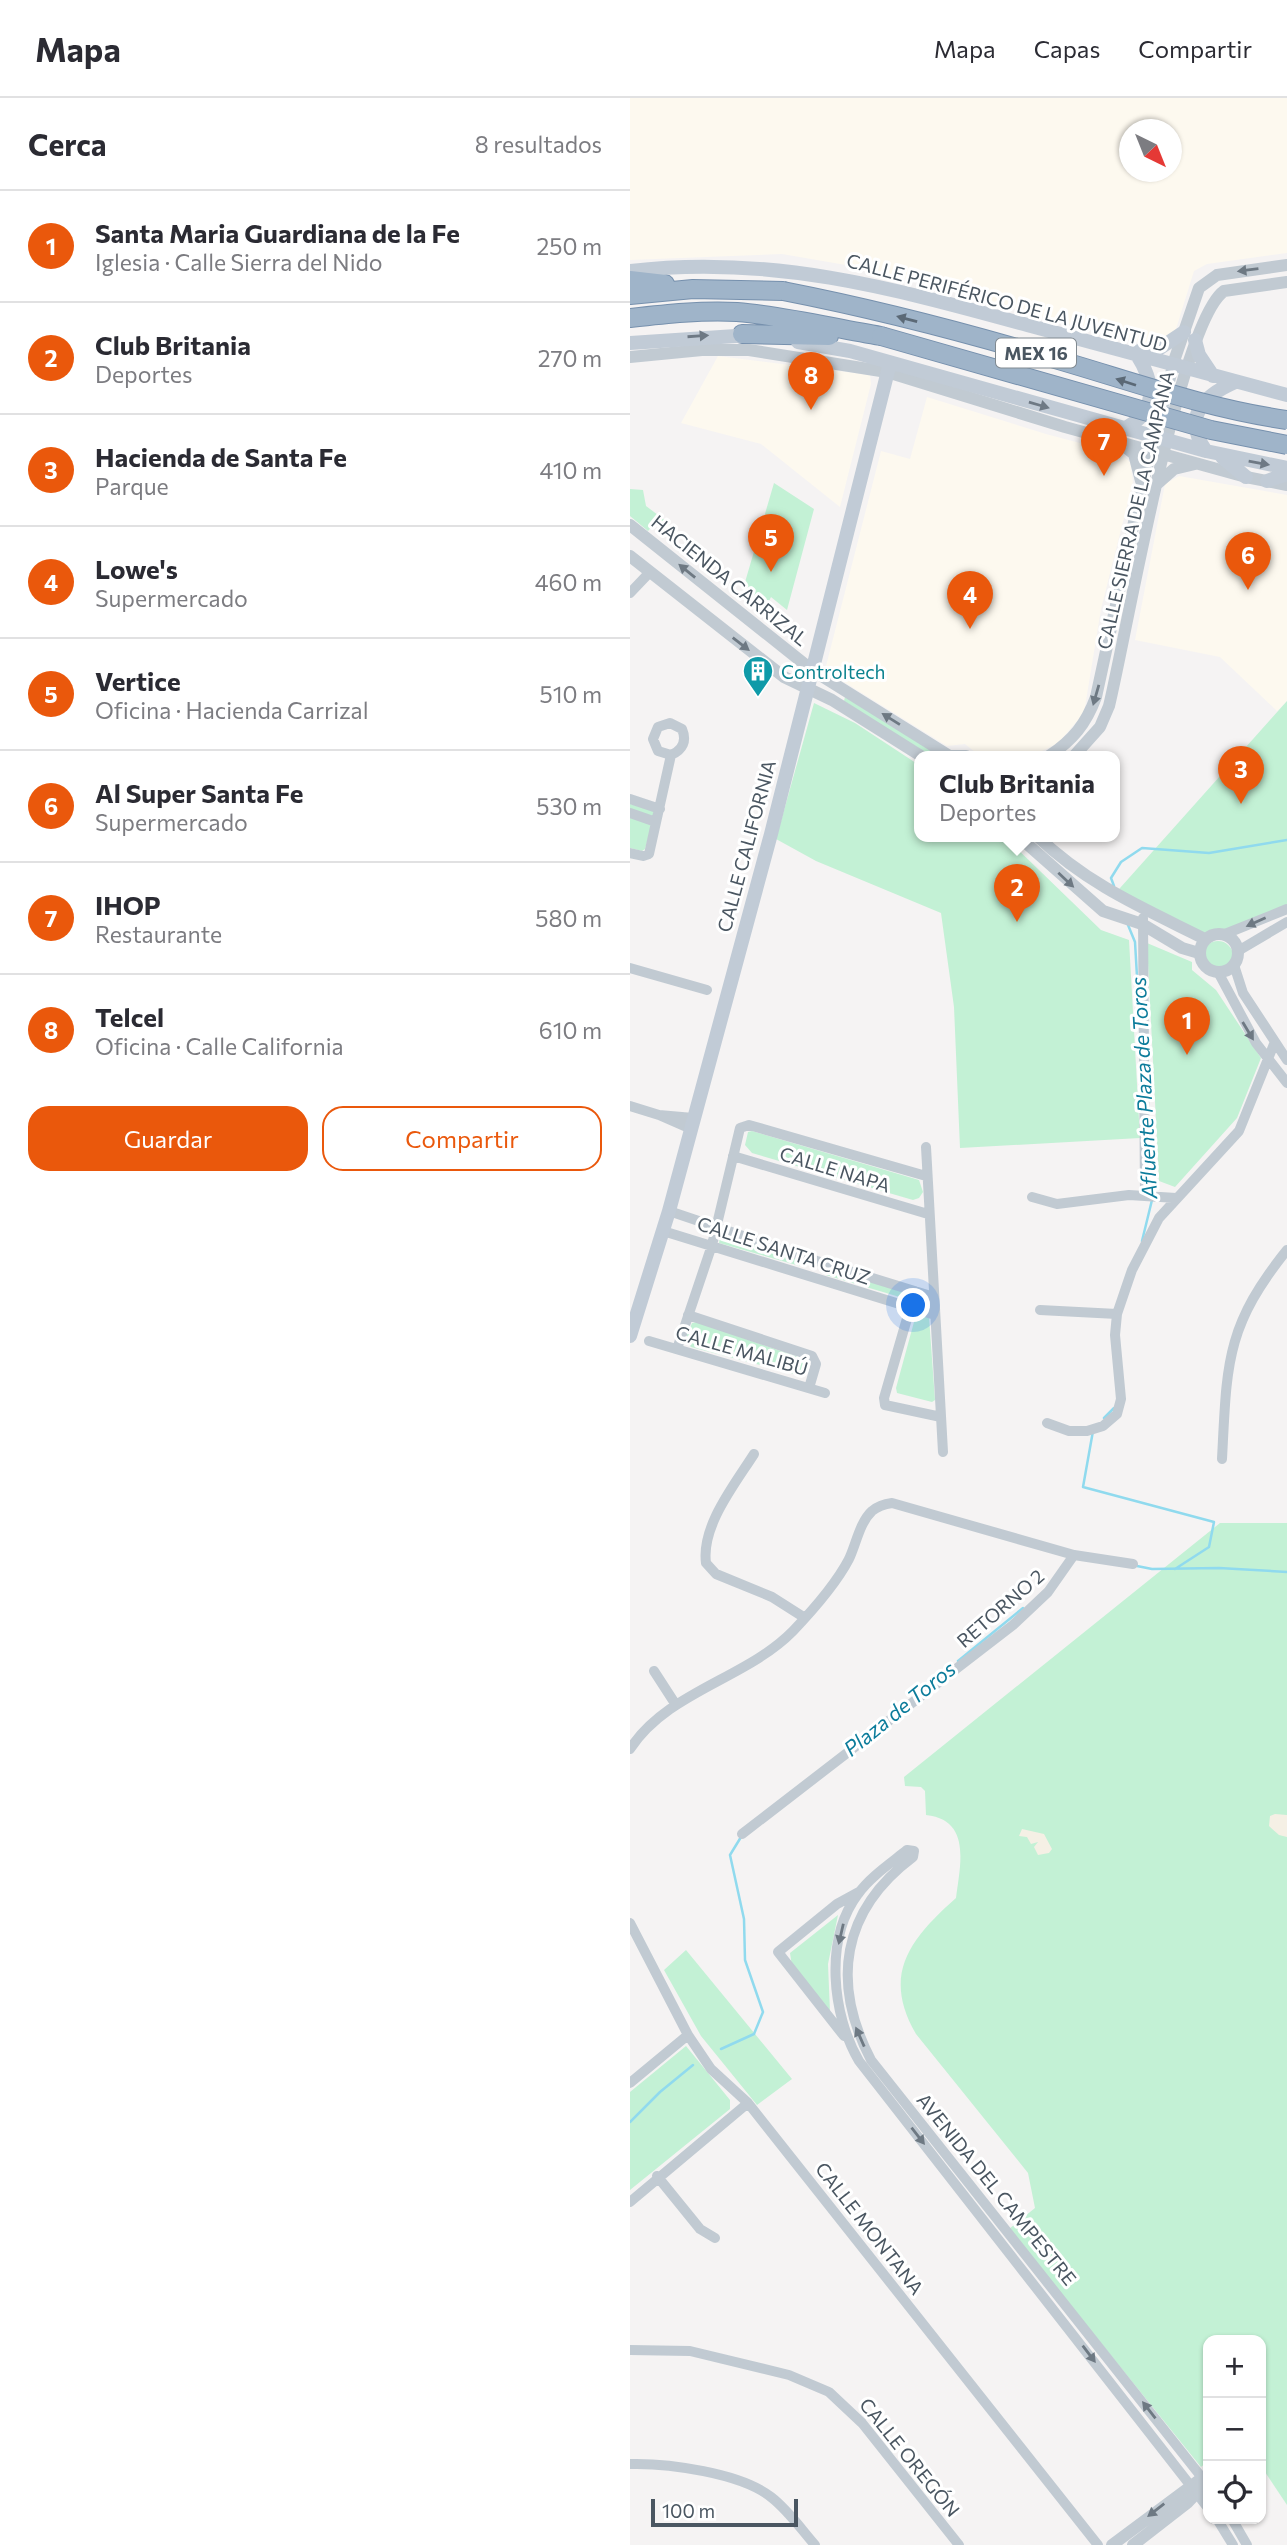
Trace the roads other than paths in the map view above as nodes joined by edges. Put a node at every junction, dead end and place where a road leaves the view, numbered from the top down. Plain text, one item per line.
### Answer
1 (1287, 265) edge
2 (630, 271) edge
3 (630, 280) edge
4 (1287, 282) edge
5 (693, 289) junction
6 (630, 296) edge
7 (630, 318) edge
8 (742, 334) junction
9 (877, 336) junction
10 (1189, 336) junction
11 (630, 343) edge
12 (1120, 350) junction
13 (1137, 355) junction
14 (630, 358) edge
15 (889, 367) junction
16 (1180, 367) junction
17 (1213, 376) junction
18 (1235, 382) junction
19 (1287, 395) edge
20 (1287, 421) edge
21 (1121, 435) junction
22 (1287, 445) edge
23 (1160, 446) junction
24 (1208, 456) junction
25 (1287, 468) edge
26 (1287, 474) edge
27 (1246, 477) junction
28 (1267, 481) junction
29 (1157, 484) junction
30 (1287, 485) edge
31 (1141, 490) junction
32 (630, 525) edge
33 (1133, 531) junction
34 (1146, 533) junction
35 (630, 556) edge
36 (649, 572) junction
37 (630, 593) edge
38 (723, 600) junction
39 (712, 621) junction
40 (1103, 666) junction
41 (1118, 668) junction
42 (812, 670) junction
43 (805, 689) junction
44 (940, 751) edge
45 (1055, 751) edge
46 (1078, 751) edge
47 (914, 752) edge
48 (671, 755) dead end
49 (630, 799) edge
50 (660, 809) junction
51 (630, 813) edge
52 (656, 822) junction
53 (1025, 842) edge
54 (1044, 842) edge
55 (630, 853) edge
56 (1113, 894) junction
57 (1287, 909) edge
58 (1103, 911) junction
59 (1144, 911) junction
60 (1287, 922) edge
61 (1142, 924) junction
62 (1225, 934) junction
63 (1205, 939) junction
64 (1238, 951) junction
65 (1199, 953) junction
66 (1234, 965) junction
67 (630, 968) edge
68 (1218, 972) junction
69 (707, 990) dead end
70 (1274, 1044) junction
71 (1287, 1060) edge
72 (1268, 1062) junction
73 (1287, 1083) edge
74 (630, 1107) edge
75 (692, 1123) junction
76 (926, 1147) dead end
77 (733, 1156) junction
78 (926, 1177) junction
79 (1145, 1195) junction
80 (1032, 1197) dead end
81 (1176, 1198) junction
82 (670, 1210) junction
83 (928, 1214) junction
84 (716, 1228) junction
85 (663, 1231) junction
86 (712, 1245) junction
87 (1287, 1250) edge
88 (817, 1262) junction
89 (811, 1278) junction
90 (915, 1291) junction
91 (934, 1297) junction
92 (910, 1307) junction
93 (1040, 1310) dead end
94 (1117, 1314) junction
95 (688, 1315) junction
96 (935, 1315) junction
97 (631, 1331) edge
98 (649, 1341) dead end
99 (677, 1349) junction
100 (809, 1388) junction
101 (825, 1393) dead end
102 (941, 1417) junction
103 (1047, 1423) dead end
104 (943, 1452) dead end
105 (754, 1454) dead end
106 (1222, 1459) dead end
107 (1074, 1555) junction
108 (1133, 1564) dead end
109 (804, 1618) junction
110 (654, 1671) dead end
111 (676, 1705) junction
112 (630, 1749) edge
113 (742, 1834) dead end
114 (878, 1887) junction
115 (859, 1892) junction
116 (630, 1923) edge
117 (841, 1980) junction
118 (688, 2035) junction
119 (847, 2040) junction
120 (630, 2083) edge
121 (748, 2103) junction
122 (657, 2176) junction
123 (964, 2185) junction
124 (630, 2202) edge
125 (715, 2238) dead end
126 (1083, 2325) junction
127 (1073, 2333) junction
128 (630, 2350) edge
129 (630, 2464) edge
130 (1203, 2480) edge
131 (1203, 2484) edge
132 (1193, 2490) junction
133 (1203, 2502) edge
134 (1220, 2524) edge
135 (1235, 2524) edge
136 (815, 2545) edge
137 (959, 2545) edge
138 (1098, 2545) edge
139 (1112, 2545) edge
140 (1133, 2545) edge
141 (1233, 2545) edge
142 (1247, 2545) edge

1 -> 10 street, CALLE SIERRA DE LA CAMPANA
2 - 12 main road, CALLE PERIFÉRICO DE LA JUVENTUD
3 - 5 highway
4 - 10 street, CALLE SIERRA DE LA CAMPANA
5 - 6 highway, MEX 16
20 -> 5 highway, MEX 16, bridge
7 - 9 highway, MEX 16
8 - 9 highway
11 -> 8 main road
8 - 15 main road
9 - 22 highway, MEX 16, bridge
10 - 12 main road
10 - 16 street, CALLE SIERRA DE LA CAMPANA
10 - 17 main road
12 - 13 main road, CALLE PERIFÉRICO DE LA JUVENTUD
13 - 16 main road, CALLE PERIFÉRICO DE LA JUVENTUD
13 - 21 main road
14 - 15 street
15 -> 21 main road
15 - 42 main road, CALLE CALIFORNIA
16 - 17 main road, CALLE PERIFÉRICO DE LA JUVENTUD
16 - 23 street, CALLE SIERRA DE LA CAMPANA
17 - 18 main road, CALLE PERIFÉRICO DE LA JUVENTUD
18 - 19 main road, CALLE PERIFÉRICO DE LA JUVENTUD
18 - 24 main road
21 - 23 main road
21 - 31 street
23 - 24 main road
23 - 29 street, CALLE SIERRA DE LA CAMPANA
23 - 31 street, CALLE SIERRA DE LA CAMPANA
24 -> 25 main road
24 - 27 main road
24 - 27 street
24 - 29 street
26 - 28 main road
27 - 28 street
28 - 30 street
29 - 34 street, CALLE SIERRA DE LA CAMPANA
31 - 33 street, CALLE SIERRA DE LA CAMPANA
38 -> 32 street, HACIENDA CARRIZAL
33 - 34 street
33 - 40 street, CALLE SIERRA DE LA CAMPANA
34 - 41 street, CALLE SIERRA DE LA CAMPANA
35 - 36 street
36 - 37 street
36 - 39 street
38 - 39 street
38 - 42 street, HACIENDA CARRIZAL
39 -> 43 street
40 - 41 street
40 -> 45 street, CALLE SIERRA DE LA CAMPANA
41 - 46 street, CALLE SIERRA DE LA CAMPANA
42 - 43 main road, CALLE CALIFORNIA
44 -> 42 street, HACIENDA CARRIZAL
43 - 47 street
43 - 75 main road, CALLE CALIFORNIA
48 - 50 street
49 - 50 street
50 - 52 street
51 - 52 street
52 - 55 street
53 -> 58 street
54 - 56 street
56 - 58 street
56 - 59 street
57 -> 62 street
58 - 61 street
59 - 61 street
59 - 63 street
60 - 64 street
61 - 65 street
61 - 79 street
62 - 63 street
62 - 64 street
63 - 65 street
64 - 66 street
65 - 68 street
66 - 68 street
66 - 70 street
67 - 69 street
68 -> 72 street
70 - 71 street
70 - 72 street
72 - 73 street
72 - 81 street
74 - 75 street
75 - 82 main road, CALLE CALIFORNIA
76 - 78 street
77 - 78 street
77 - 83 street, CALLE NAPA
77 - 84 street
78 - 83 street
79 - 80 street
79 - 81 street
81 - 94 street
82 - 84 street, CALLE SANTA CRUZ
82 - 85 main road, CALLE CALIFORNIA
83 - 91 street
84 - 86 street
84 - 88 street, CALLE SANTA CRUZ
85 - 86 street, CALLE SANTA CRUZ
85 - 97 main road, CALLE CALIFORNIA
86 - 89 street, CALLE SANTA CRUZ
86 - 95 street
87 - 106 street
88 - 89 street
88 - 90 street, CALLE SANTA CRUZ
89 - 92 street, CALLE SANTA CRUZ
90 - 91 street, CALLE SANTA CRUZ
90 - 92 street
91 - 96 street
92 - 96 street, CALLE SANTA CRUZ
92 - 102 street
93 - 94 street
94 - 103 street
95 - 99 street
95 - 100 street
96 - 102 street
98 - 99 street, CALLE MALIBÚ
99 - 100 street, CALLE MALIBÚ
100 - 101 street, CALLE MALIBÚ
102 - 104 street
105 - 109 street
107 - 108 street
107 - 109 street
107 - 113 street, RETORNO 2
109 - 111 street
110 - 111 street
111 - 112 street
114 - 115 street, AVENIDA DEL CAMPESTRE
114 - 115 street, AVENIDA DEL CAMPESTRE
114 - 117 street, AVENIDA DEL CAMPESTRE
115 -> 117 street, AVENIDA DEL CAMPESTRE
115 - 119 street, AVENIDA DEL CAMPESTRE
116 - 118 street, CALLE MONTANA
117 - 119 street, AVENIDA DEL CAMPESTRE
123 -> 117 street, AVENIDA DEL CAMPESTRE
118 - 120 street
118 - 121 street, CALLE MONTANA
119 -> 123 street, AVENIDA DEL CAMPESTRE
121 - 122 street
121 - 138 street, CALLE MONTANA
122 - 124 street
122 - 125 street
123 - 126 street, AVENIDA DEL CAMPESTRE
123 - 127 street, AVENIDA DEL CAMPESTRE
126 - 127 street
130 -> 126 street, AVENIDA DEL CAMPESTRE
127 -> 132 street, AVENIDA DEL CAMPESTRE
128 - 137 street, CALLE OREGÓN
129 - 136 street
131 - 132 street
132 - 133 street, AVENIDA DEL CAMPESTRE
132 -> 139 street
132 - 140 street
134 - 141 street
135 - 142 street

